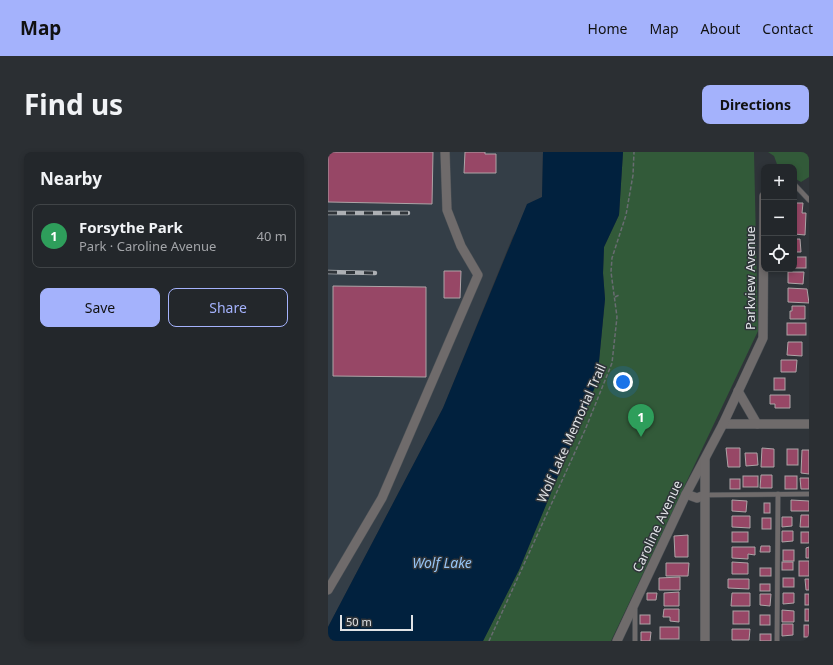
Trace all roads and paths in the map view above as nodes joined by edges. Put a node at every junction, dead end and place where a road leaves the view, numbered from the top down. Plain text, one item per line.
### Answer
1 (446, 152) edge
2 (634, 152) edge
3 (797, 187) edge
4 (764, 200) edge
5 (809, 200) edge
6 (619, 295) dead end
7 (614, 297) junction
8 (738, 391) junction
9 (723, 424) junction
10 (757, 424) junction
11 (809, 424) edge
12 (705, 457) junction
13 (686, 494) junction
14 (778, 494) junction
15 (809, 494) edge
16 (705, 495) junction
17 (328, 590) edge
18 (635, 605) junction
19 (489, 641) edge
20 (617, 641) edge
21 (635, 641) edge
22 (705, 641) edge
23 (777, 641) edge

1 - 17 street
2 - 7 path, Wolf Lake Memorial Trail
3 - 5 lane
4 - 8 street, Parkview Avenue
6 - 7 path
7 - 19 path, Wolf Lake Memorial Trail
8 - 9 street, Parkview Avenue
8 - 10 street
9 - 10 street
9 - 12 street, Caroline Avenue
10 - 11 street
12 - 13 street, Caroline Avenue
12 - 16 street
13 - 16 street
13 - 18 street, Caroline Avenue
14 - 15 lane
14 - 16 lane
14 - 23 lane
16 - 22 street
18 - 20 street, Caroline Avenue
18 - 21 lane

